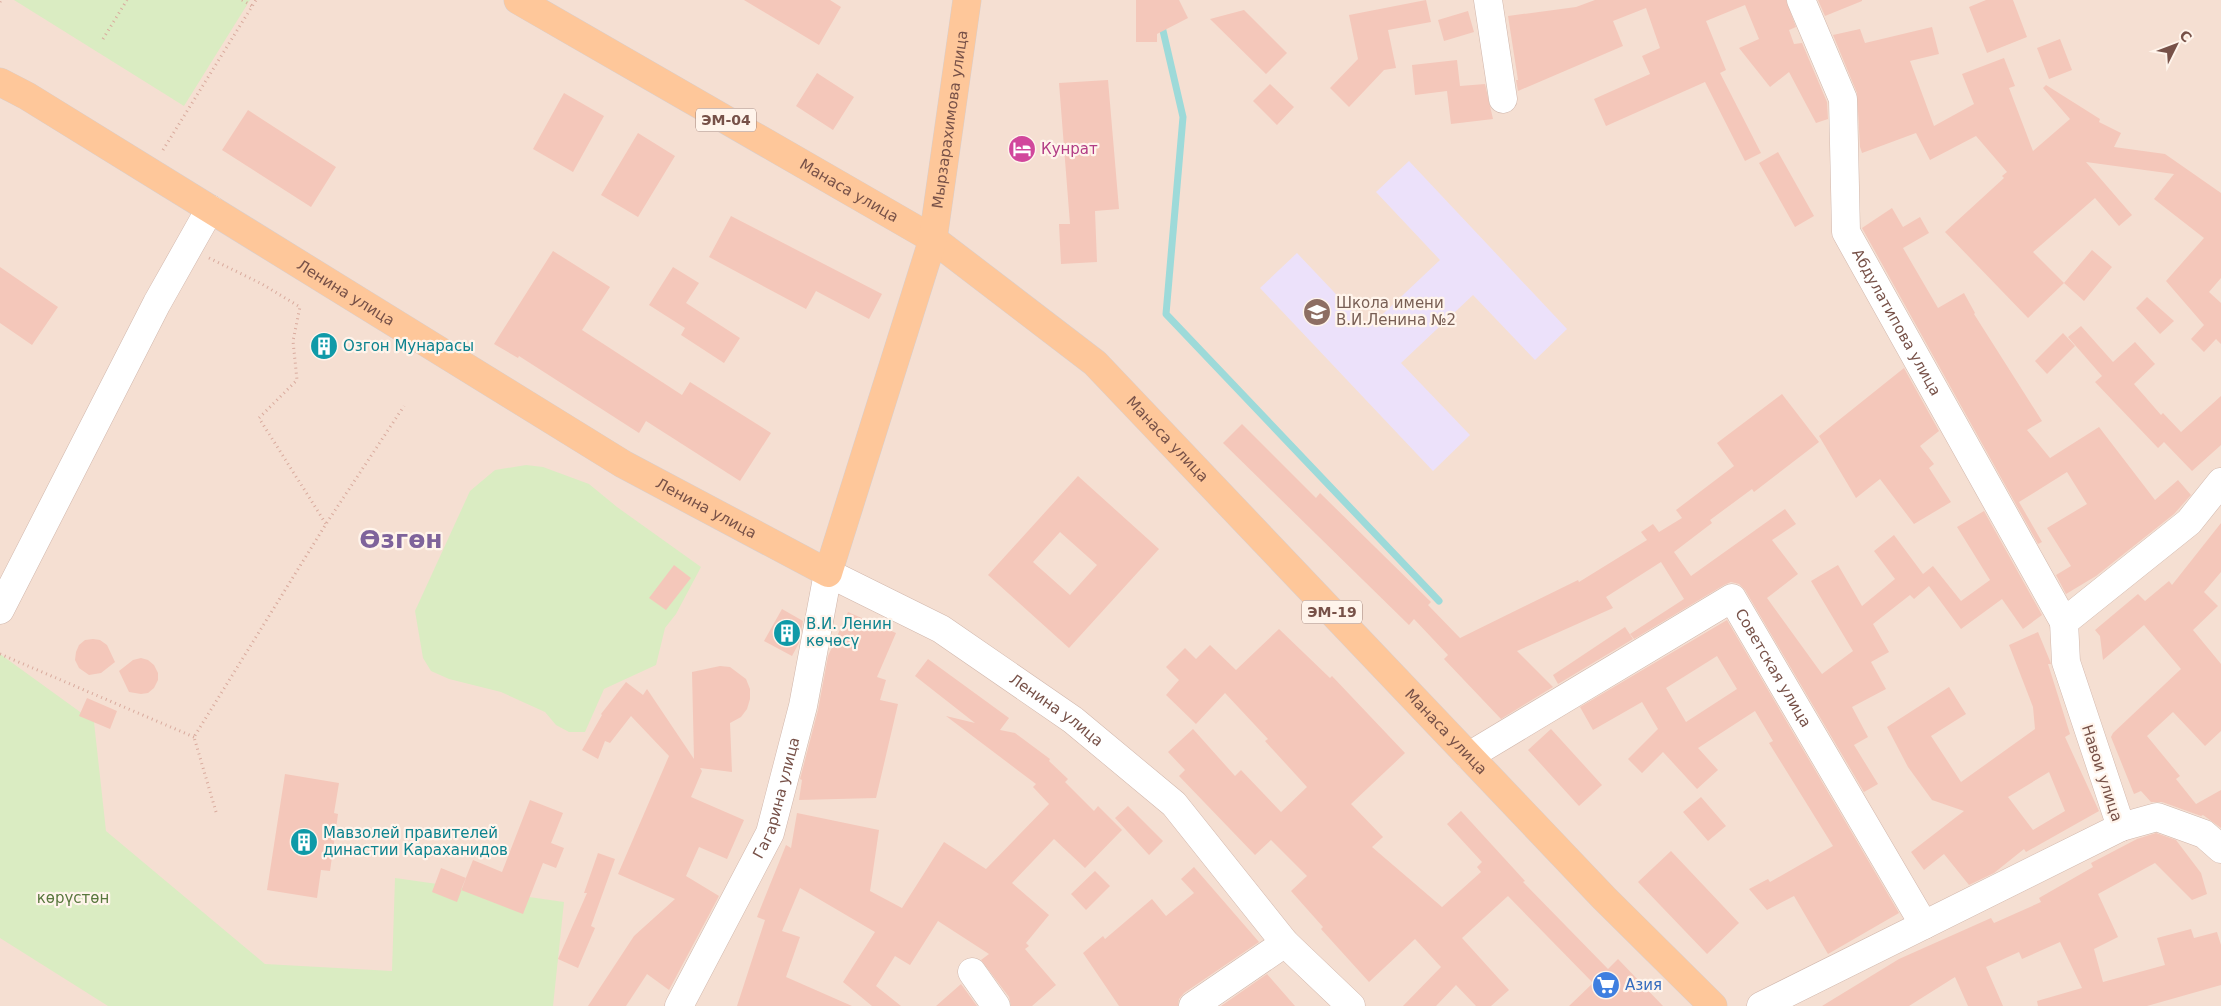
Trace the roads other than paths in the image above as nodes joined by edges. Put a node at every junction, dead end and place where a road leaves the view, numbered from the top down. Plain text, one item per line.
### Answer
1 (518, 0) edge
2 (967, 0) edge
3 (1488, 0) edge
4 (1801, 0) edge
5 (0, 82) edge
6 (1503, 99) dead end
7 (210, 209) junction
8 (933, 239) junction
9 (2221, 482) edge
10 (828, 573) junction
11 (0, 610) edge
12 (2064, 622) junction
13 (1469, 756) junction
14 (2121, 827) junction
15 (2215, 835) edge
16 (1924, 925) junction
17 (1285, 942) junction
18 (972, 972) dead end
19 (679, 1006) edge
20 (996, 1006) edge
21 (1193, 1006) edge
22 (1350, 1006) edge
23 (1714, 1006) edge
24 (1761, 1006) edge

1 - 8 main road, Манаса улица / ЭМ-04
2 - 8 main road, Мырзарахимова улица
3 - 6 street
4 - 12 street, Абдулатипова улица
5 - 7 main road, Ленина улица
7 - 10 main road, Ленина улица
7 - 11 street
8 - 10 main road, Мырзарахимова улица
8 - 13 main road, Манаса улица / ЭМ-19
9 - 12 street
10 - 17 street, Ленина улица
10 - 19 street, Гагарина улица
12 - 14 street, Навои улица
13 - 16 street, Советская улица
13 - 23 main road, Манаса улица / ЭМ-19
14 - 15 street
14 - 16 street, Навои улица
16 - 24 street, Навои улица
17 - 21 street
17 - 22 street, Ленина улица
18 - 20 street

